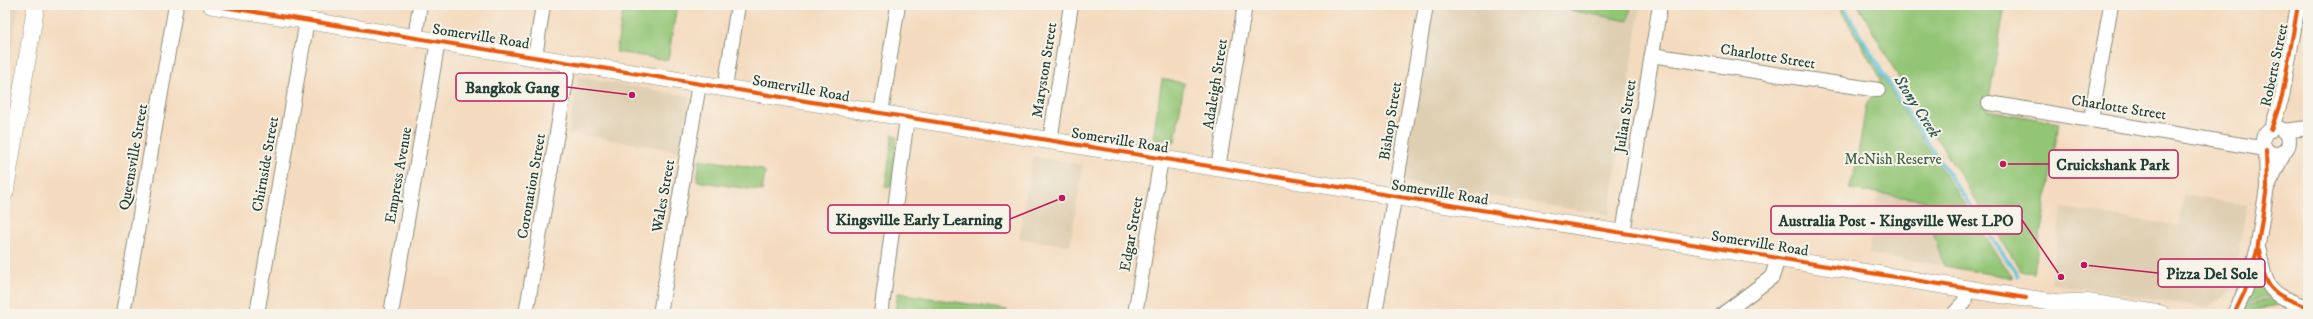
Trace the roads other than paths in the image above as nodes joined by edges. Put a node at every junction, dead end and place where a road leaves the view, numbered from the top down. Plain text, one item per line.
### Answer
1 (36, 5) edge
2 (176, 5) edge
3 (214, 5) edge
4 (420, 5) edge
5 (543, 5) edge
6 (738, 5) edge
7 (898, 5) edge
8 (1071, 5) edge
9 (1244, 5) edge
10 (1426, 5) edge
11 (1660, 5) edge
12 (2110, 5) edge
13 (2298, 5) edge
14 (307, 20) junction
15 (415, 38) junction
16 (438, 41) junction
17 (1652, 55) junction
18 (535, 57) junction
19 (569, 63) junction
20 (699, 84) junction
21 (726, 88) junction
22 (1878, 90) dead end
23 (1989, 103) dead end
24 (881, 113) junction
25 (907, 118) junction
26 (2091, 119) junction
27 (2308, 130) edge
28 (2272, 138) junction
29 (1050, 141) junction
30 (2286, 148) junction
31 (8, 159) edge
32 (1161, 159) junction
33 (1218, 168) junction
34 (2267, 187) junction
35 (5, 192) edge
36 (1394, 196) junction
37 (1623, 233) junction
38 (2258, 244) junction
39 (1778, 258) junction
40 (1967, 289) junction
41 (2058, 303) junction
42 (2308, 308) edge
43 (124, 314) edge
44 (257, 314) edge
45 (391, 314) edge
46 (526, 314) edge
47 (660, 314) edge
48 (881, 314) edge
49 (1135, 314) edge
50 (1375, 314) edge
51 (1723, 314) edge
52 (1954, 314) edge
53 (2088, 314) edge
54 (2161, 314) edge
55 (2234, 314) edge
56 (2295, 314) edge

1 - 31 main road
2 - 43 street, Queensville Street
3 - 14 main road, Somerville Road
4 - 15 street
5 - 18 street
6 - 21 street
7 - 24 street
8 - 29 street, Maryston Street
9 - 33 street, Adaleigh Street
10 - 36 street, Bishop Street
11 - 17 street, Julian Street
12 - 26 street
13 - 28 street, Roberts Street
14 - 15 main road, Somerville Road
14 - 44 street, Chirnside Street
15 - 16 main road, Somerville Road
16 - 18 main road, Somerville Road
16 - 45 street, Empress Avenue
17 - 22 street, Charlotte Street
17 - 37 street, Julian Street
18 - 19 main road, Somerville Road
19 - 20 main road, Somerville Road
19 - 46 street, Coronation Street
20 - 21 main road, Somerville Road
20 - 47 street, Wales Street
21 - 24 main road, Somerville Road
23 - 26 street, Charlotte Street
24 - 25 main road, Somerville Road
25 - 29 main road, Somerville Road
25 - 48 street
26 - 28 street, Charlotte Street
27 - 28 street
27 - 30 street
28 - 30 street
28 - 30 street
28 - 34 street, Roberts Street
29 - 32 main road, Somerville Road
30 - 34 street, Roberts Street
31 - 35 main road
32 - 33 main road, Somerville Road
32 - 49 street, Edgar Street
33 - 36 main road, Somerville Road
34 - 38 street, Roberts Street
36 - 37 main road, Somerville Road
36 - 50 street, Bishop Street
37 - 39 main road, Somerville Road
38 - 42 street, Roberts Street
38 - 55 street, Roberts Street
39 - 40 main road, Somerville Road
39 - 51 street
40 - 41 main road, Somerville Road
40 - 52 street
41 - 53 main road, Somerville Road
41 - 54 main road, Somerville Road
42 - 56 highway

